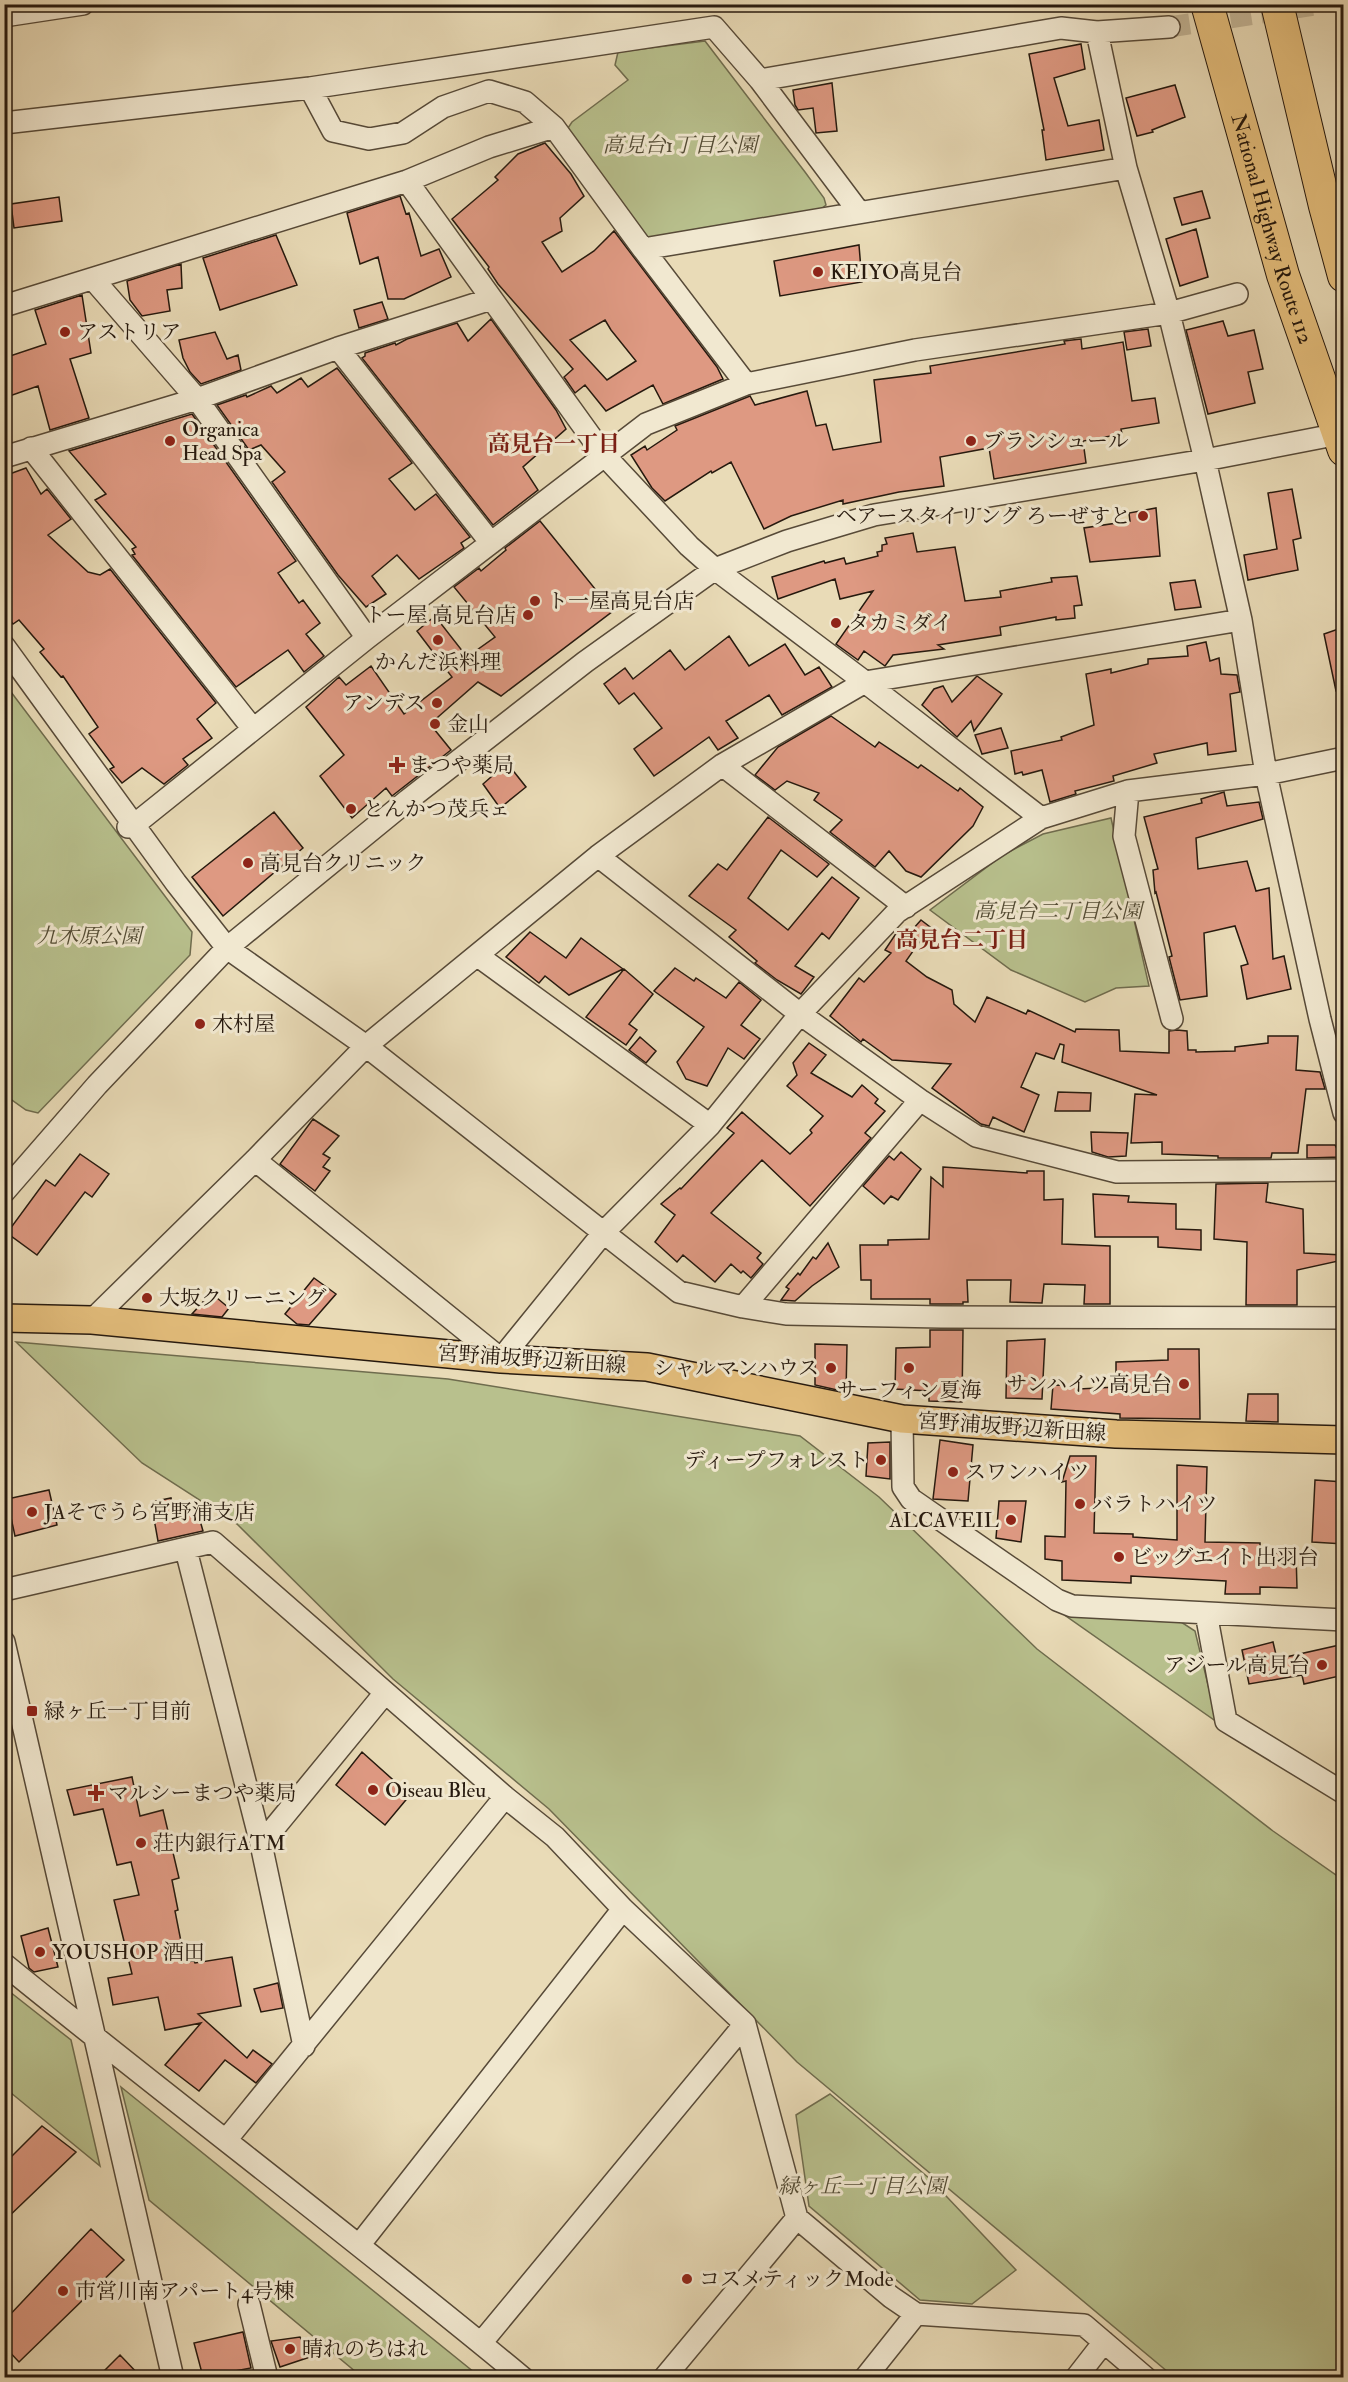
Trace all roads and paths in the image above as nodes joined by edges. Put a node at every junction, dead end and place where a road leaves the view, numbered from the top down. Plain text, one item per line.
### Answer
1 (83, 4) edge
2 (1207, 4) edge
3 (1277, 4) edge
4 (4, 16) edge
5 (1168, 27) tunnel mouth
6 (1097, 32) junction
7 (760, 80) junction
8 (310, 88) junction
9 (4, 123) edge
10 (554, 127) junction
11 (1126, 168) junction
12 (407, 181) junction
13 (859, 212) junction
14 (643, 249) junction
15 (1344, 276) edge
16 (93, 279) junction
17 (1237, 294) dead end
18 (491, 299) junction
19 (4, 306) edge
20 (1169, 313) junction
21 (338, 348) junction
22 (746, 384) junction
23 (197, 399) junction
24 (1342, 439) edge
25 (31, 447) junction
26 (604, 455) junction
27 (4, 457) edge
28 (1205, 460) junction
29 (491, 543) junction
30 (715, 569) junction
31 (1241, 620) junction
32 (367, 638) junction
33 (4, 645) edge
34 (865, 681) junction
35 (253, 729) junction
36 (1344, 758) edge
37 (722, 765) junction
38 (1266, 774) junction
39 (1128, 791) junction
40 (1041, 818) junction
41 (131, 826) junction
42 (598, 855) junction
43 (906, 907) junction
44 (227, 948) junction
45 (478, 956) junction
46 (800, 1014) junction
47 (1172, 1018) dead end
48 (366, 1046) junction
49 (920, 1100) junction
50 (1344, 1113) edge
51 (710, 1125) junction
52 (255, 1160) junction
53 (1344, 1170) edge
54 (4, 1192) edge
55 (604, 1232) junction
56 (743, 1307) junction
57 (4, 1318) edge
58 (1344, 1318) edge
59 (92, 1320) junction
60 (501, 1359) junction
61 (902, 1419) junction
62 (1344, 1440) edge
63 (186, 1550) junction
64 (4, 1590) edge
65 (1206, 1613) junction
66 (1344, 1620) edge
67 (4, 1642) edge
68 (385, 1693) junction
69 (1344, 1793) edge
70 (505, 1797) junction
71 (261, 1844) junction
72 (623, 1909) junction
73 (4, 1964) edge
74 (746, 2024) junction
75 (96, 2038) junction
76 (304, 2046) junction
77 (226, 2140) junction
78 (797, 2218) junction
79 (360, 2244) junction
80 (249, 2304) dead end
81 (916, 2314) junction
82 (1104, 2342) junction
83 (481, 2343) junction
84 (173, 2378) edge
85 (267, 2378) edge
86 (523, 2378) edge
87 (664, 2378) edge
88 (865, 2378) edge
89 (1076, 2378) edge
90 (1146, 2378) edge

1 - 4 street
2 - 24 highway, National Highway Route 112
3 - 15 highway
5 - 6 street
6 - 7 street
6 - 11 street
7 - 8 street
7 - 13 street
8 - 9 street
8 - 10 street
10 - 12 street
10 - 14 street
11 - 13 street
11 - 20 street
12 - 16 street
12 - 18 street
13 - 14 street
14 - 22 street
16 - 19 street
16 - 23 street
17 - 20 street
18 - 21 street
18 - 26 street
20 - 22 street
20 - 28 street
21 - 23 street
21 - 29 street
22 - 26 street
23 - 25 street
23 - 32 street
24 - 28 street
25 - 27 street
25 - 35 street
26 - 29 street
26 - 30 street
28 - 30 street
28 - 31 street
29 - 32 street
30 - 34 street
30 - 44 street
31 - 34 street
31 - 38 street
32 - 35 street
33 - 41 street
34 - 37 street
34 - 40 street
35 - 41 street
36 - 38 street
37 - 42 street
37 - 43 street
38 - 39 street
38 - 50 street
39 - 40 street
39 - 47 street
40 - 43 street
41 - 44 street
42 - 45 street
42 - 46 street
43 - 46 street
44 - 48 street
44 - 54 street
45 - 48 street
45 - 51 street
46 - 49 street
46 - 51 street
48 - 52 street
48 - 55 street
49 - 53 street
49 - 56 street
51 - 55 street
52 - 59 street
52 - 60 street
55 - 56 street
55 - 60 street
56 - 58 street
57 - 59 main road, 宮野浦坂野辺新田線
59 - 60 main road, 宮野浦坂野辺新田線
60 - 61 main road, 宮野浦坂野辺新田線
61 - 62 main road, 宮野浦坂野辺新田線
61 - 65 street
63 - 64 street
63 - 68 street
63 - 71 street
65 - 66 street
65 - 69 street
67 - 75 street
68 - 70 street
68 - 71 street
70 - 72 street
70 - 76 street
71 - 76 street
72 - 74 street
72 - 79 street
73 - 75 street
74 - 78 street
74 - 83 street
75 - 77 street
75 - 84 street
76 - 77 street
77 - 79 street
78 - 81 street
78 - 87 street
79 - 83 street
80 - 85 street
81 - 82 street
81 - 88 street
82 - 89 street
82 - 90 street
83 - 86 street

